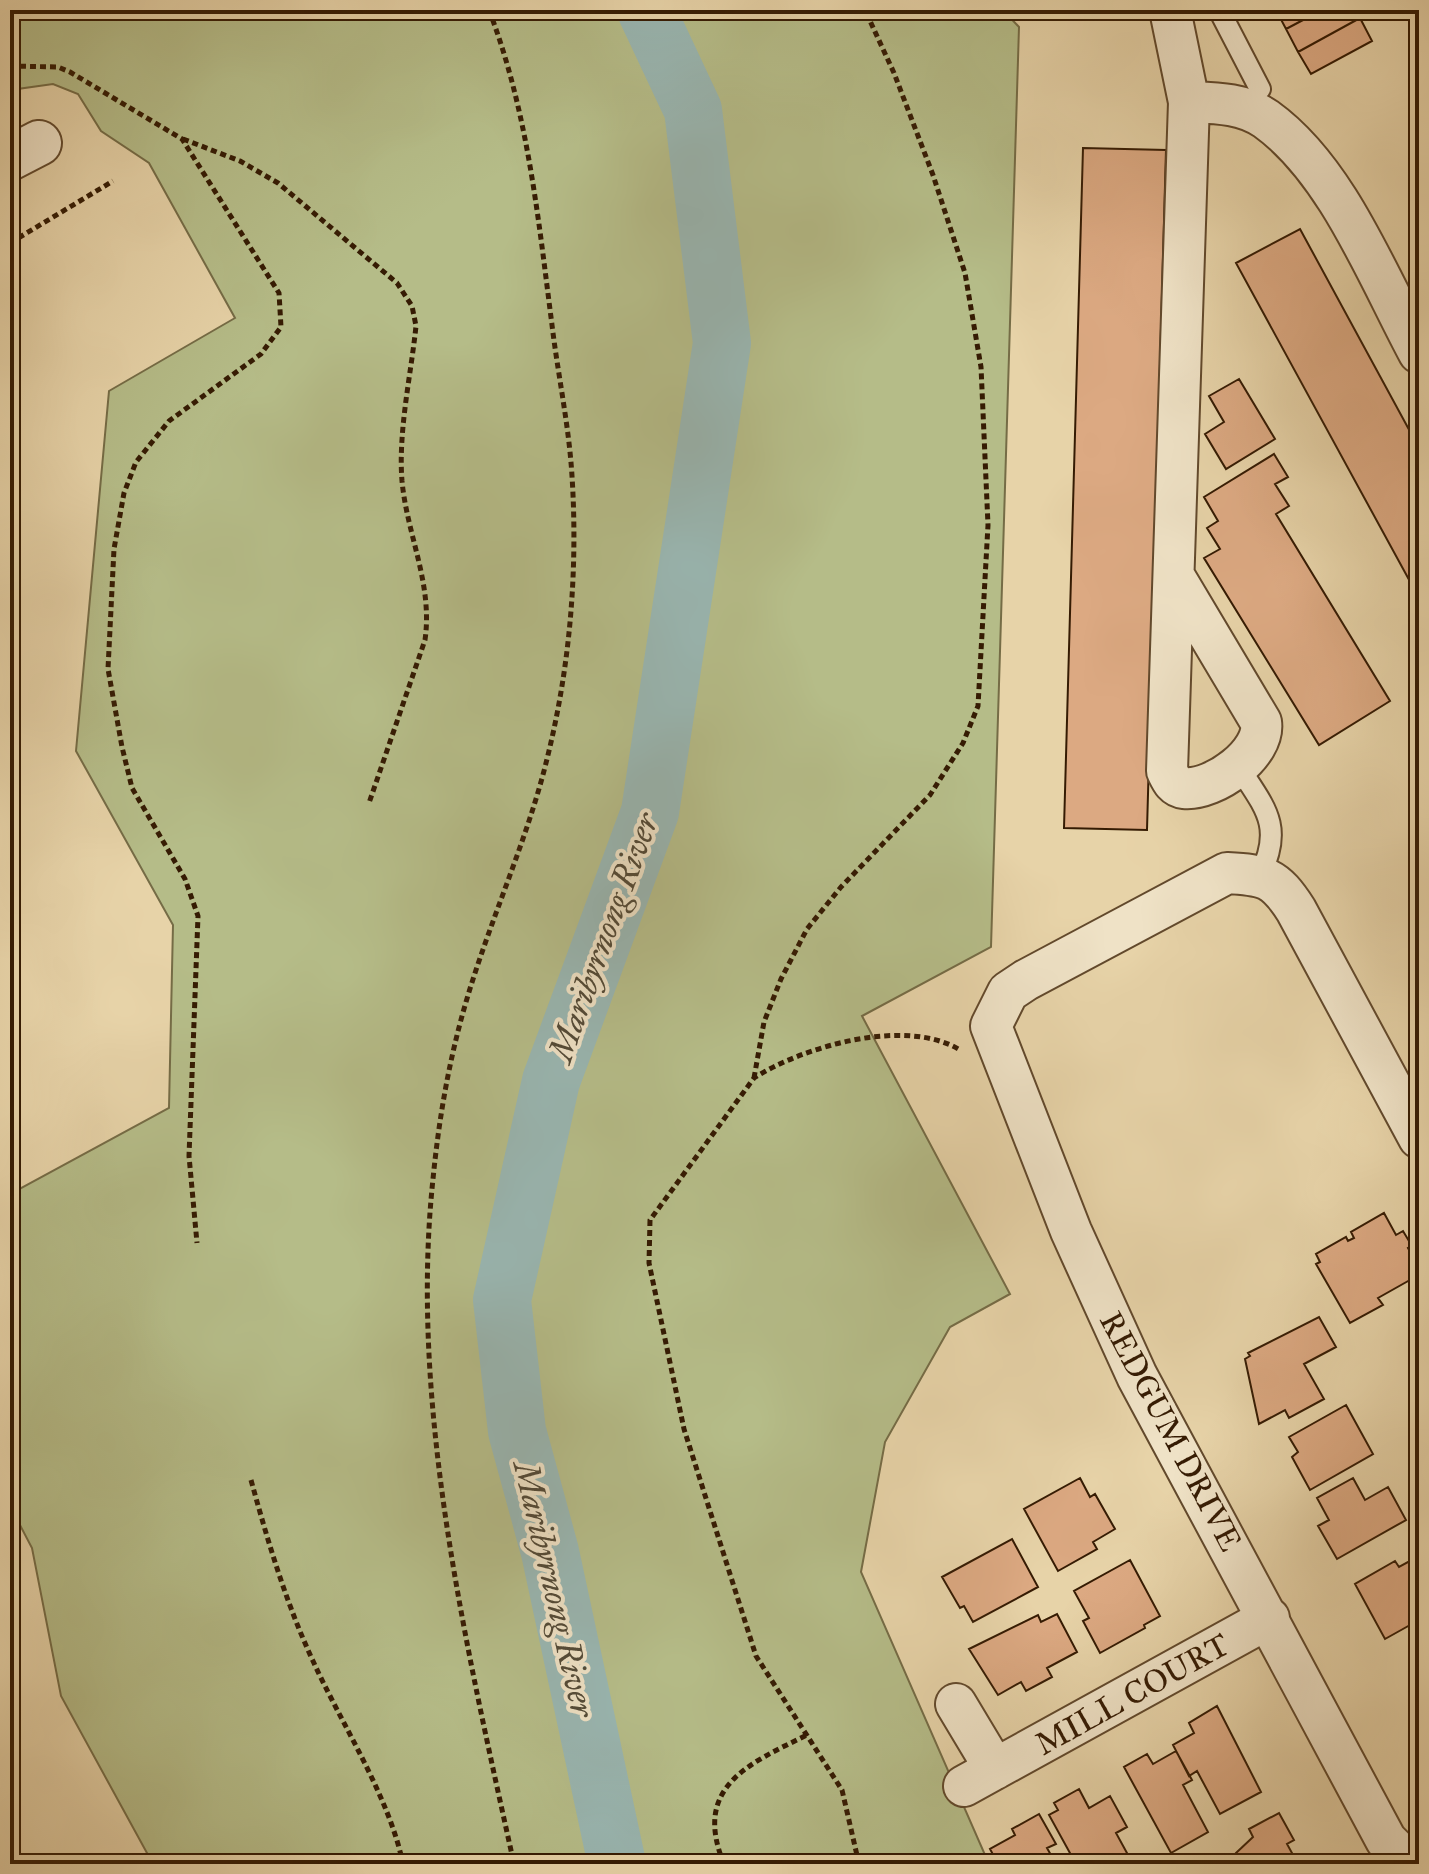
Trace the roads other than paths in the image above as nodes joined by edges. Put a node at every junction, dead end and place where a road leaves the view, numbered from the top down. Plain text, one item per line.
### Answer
1 (1170, 10) edge
2 (1219, 10) edge
3 (1260, 89) dead end
4 (1189, 102) junction
5 (1419, 353) edge
6 (1174, 576) junction
7 (1238, 766) junction
8 (1260, 875) junction
9 (1419, 1138) edge
10 (1269, 1618) junction
11 (956, 1704) dead end
12 (1395, 1856) edge

1 - 4 street
2 - 3 lane
4 - 5 street
4 - 6 street
6 - 7 street
6 - 7 street
7 - 8 lane
8 - 9 street
8 - 10 street, REDGUM DRIVE
10 - 11 street, MILL COURT
10 - 12 street, REDGUM DRIVE

